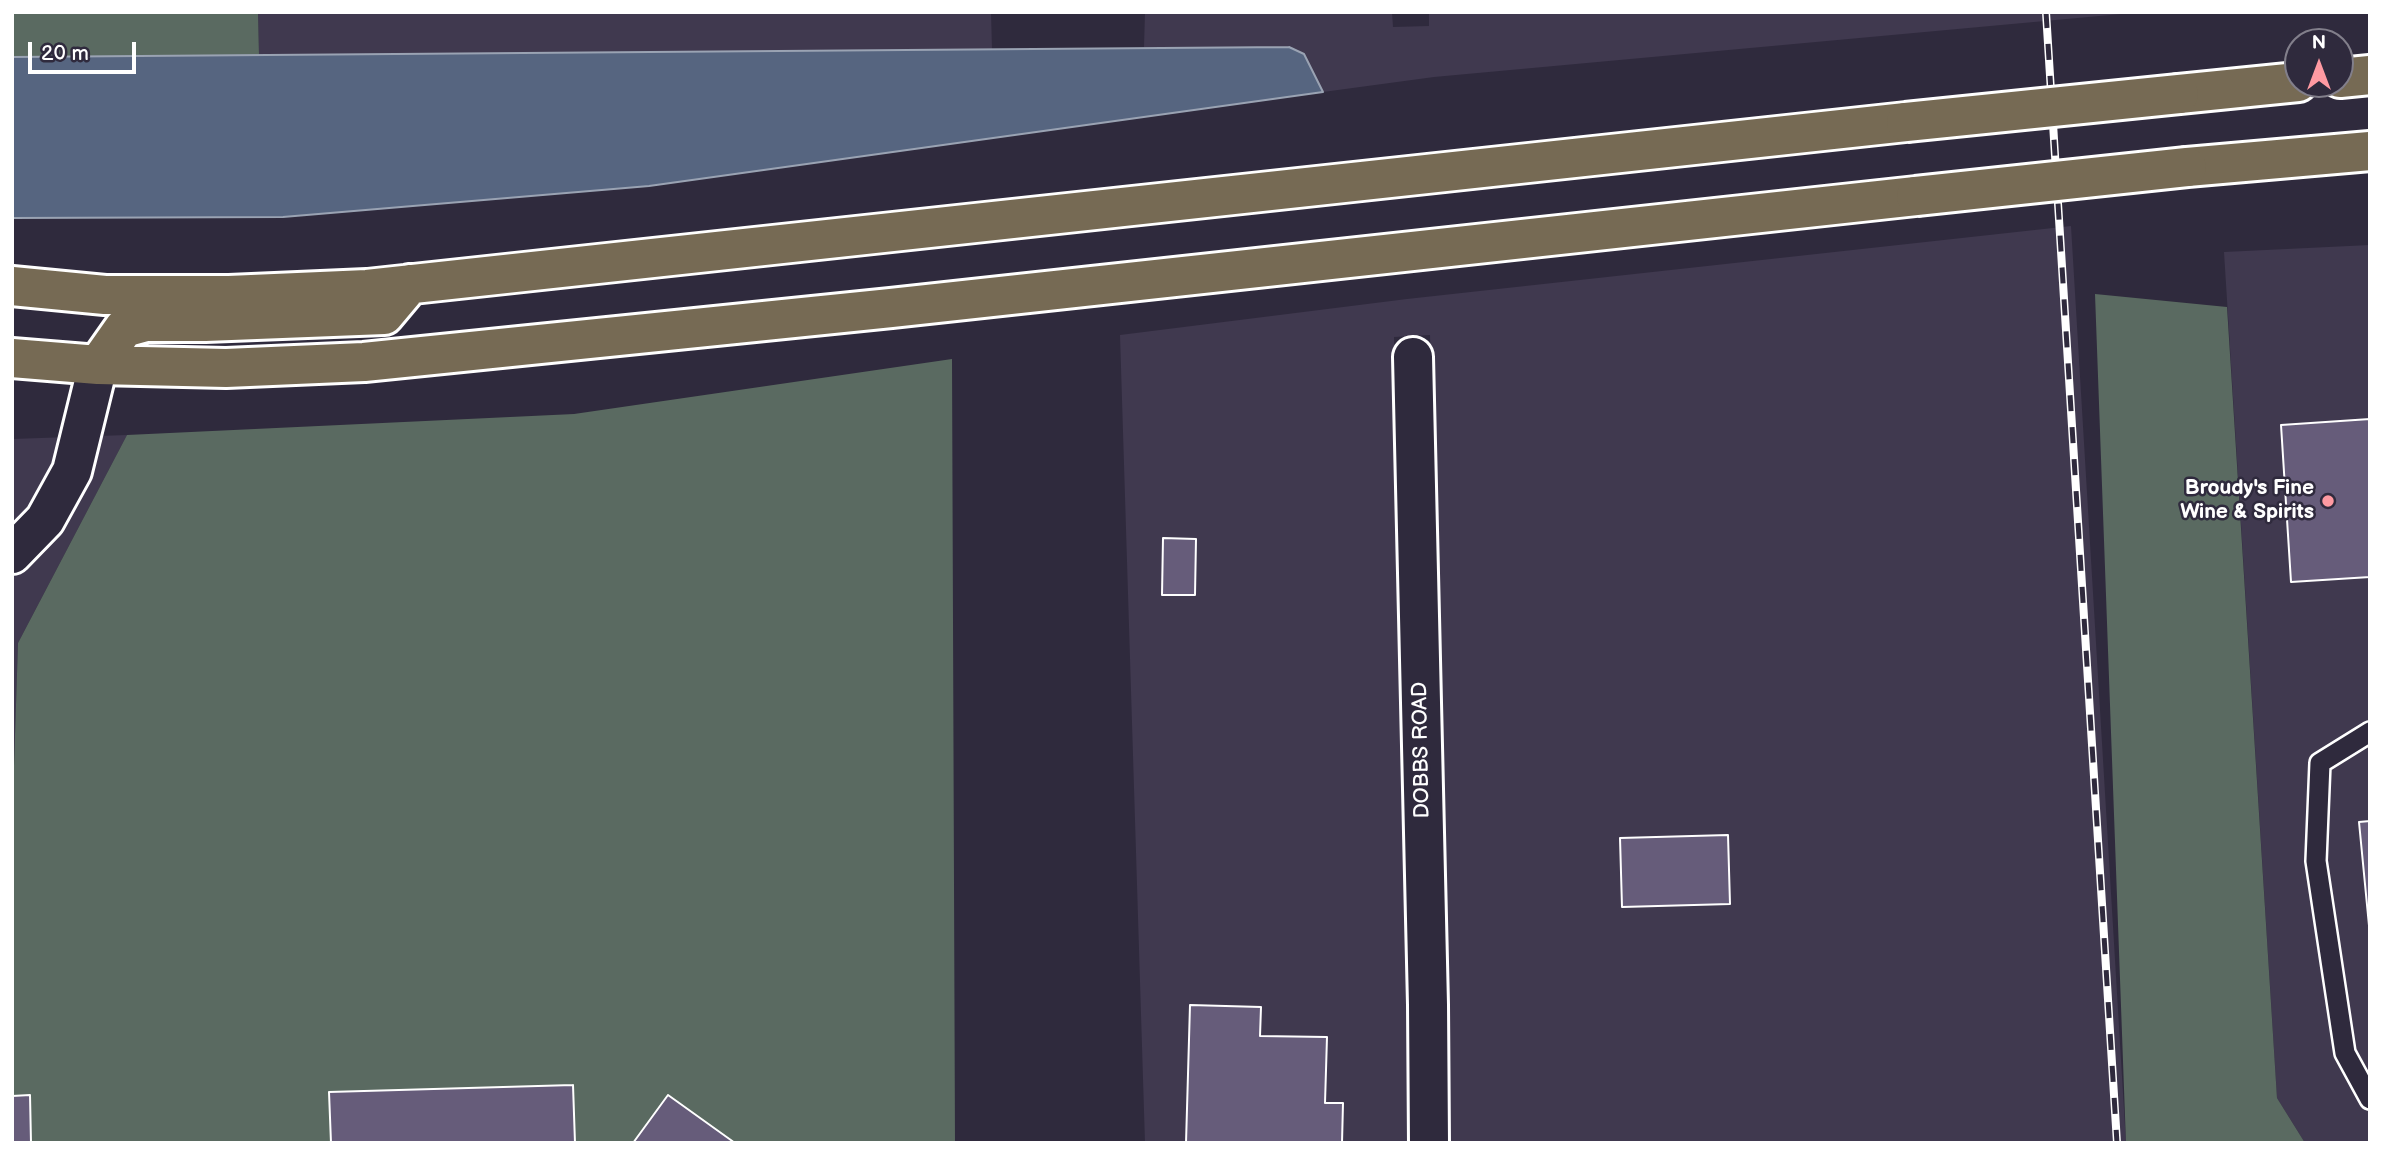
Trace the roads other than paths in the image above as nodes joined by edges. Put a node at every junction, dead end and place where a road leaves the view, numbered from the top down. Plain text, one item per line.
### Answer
1 (2284, 83) edge
2 (2370, 151) edge
3 (410, 284) junction
4 (12, 286) edge
5 (1413, 357) dead end
6 (12, 358) edge
7 (98, 365) junction
8 (12, 554) edge
9 (2370, 733) edge
10 (2370, 1099) edge
11 (1429, 1143) edge

1 - 3 main road, bridge
2 - 7 main road, bridge
3 - 4 main road
3 - 7 main road
5 - 11 street, DOBBS ROAD
6 - 7 main road
7 - 8 street
9 - 10 lane

